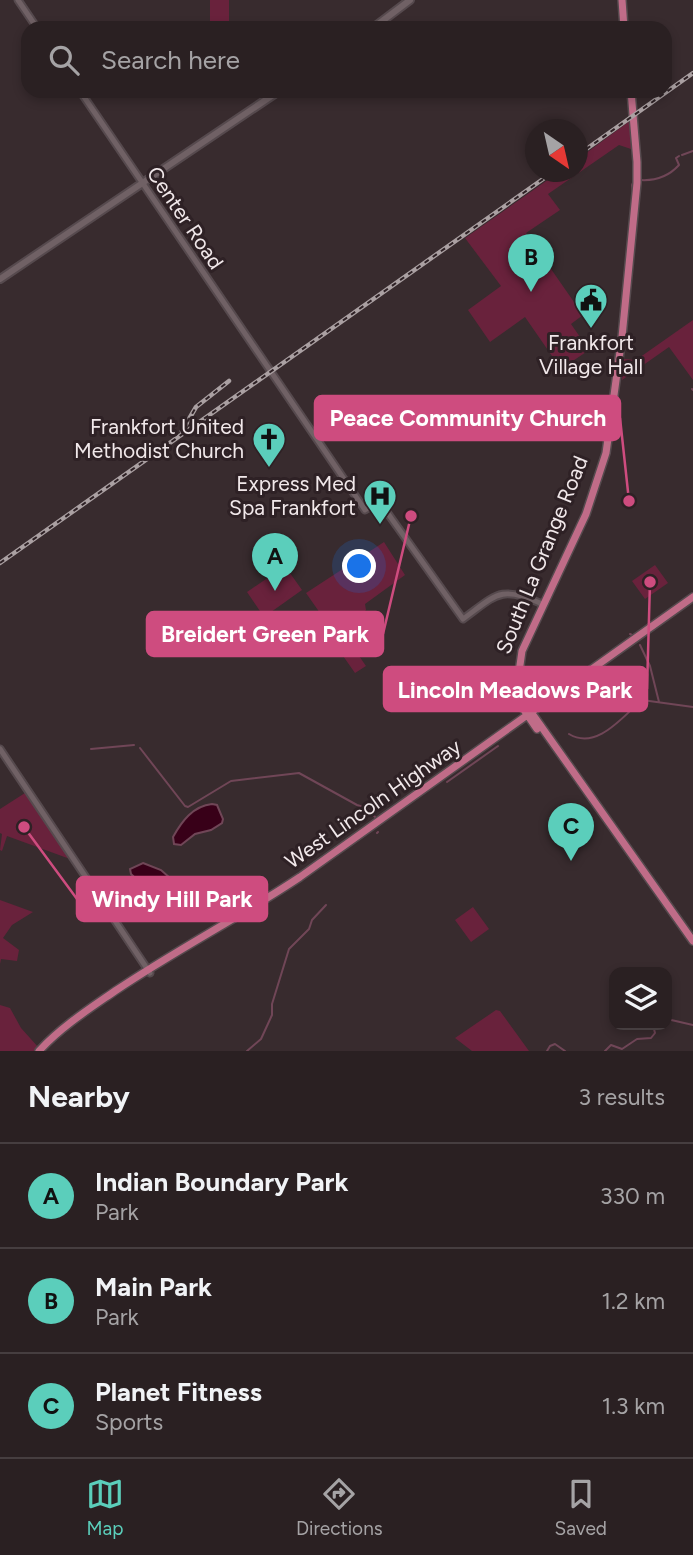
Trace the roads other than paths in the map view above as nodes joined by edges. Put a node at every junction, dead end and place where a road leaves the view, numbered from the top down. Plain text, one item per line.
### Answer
1 (18, 0) edge
2 (410, 0) edge
3 (622, 0) edge
4 (32, 21) edge
5 (382, 21) edge
6 (624, 21) edge
7 (85, 98) edge
8 (269, 98) edge
9 (632, 98) edge
10 (143, 183) junction
11 (0, 279) edge
12 (693, 599) edge
13 (540, 605) junction
14 (531, 716) junction
15 (0, 749) edge
16 (693, 941) edge
17 (693, 947) edge
18 (149, 971) junction
19 (39, 1051) edge
20 (45, 1051) edge

1 - 4 street
2 - 5 main road
3 - 6 main road
7 - 10 street, Center Road
8 - 10 main road
9 - 13 main road, South La Grange Road
10 - 11 main road
10 - 13 street, Center Road
12 - 14 main road, West Lincoln Highway
13 - 14 main road, South La Grange Road
14 - 16 main road, South La Grange Road
14 - 17 main road, South La Grange Road
14 - 18 main road, West Lincoln Highway
15 - 18 street
18 - 19 main road, West Lincoln Highway
18 - 20 main road, West Lincoln Highway

